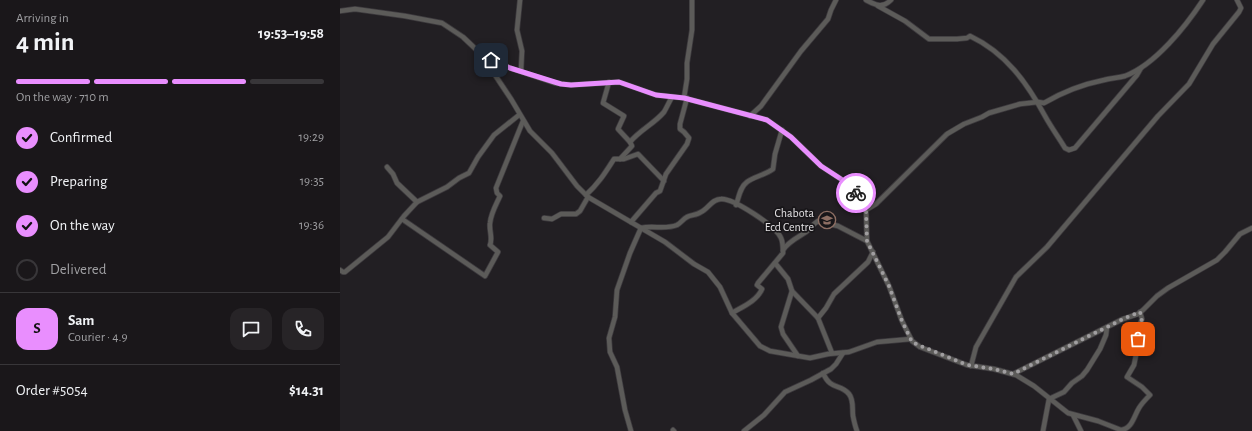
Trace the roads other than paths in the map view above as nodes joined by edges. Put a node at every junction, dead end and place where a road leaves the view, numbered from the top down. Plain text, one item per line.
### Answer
1 (520, 0) edge
2 (692, 0) edge
3 (836, 0) edge
4 (866, 0) edge
5 (891, 0) edge
6 (1203, 0) edge
7 (1237, 0) edge
8 (878, 6) junction
9 (340, 10) edge
10 (482, 55) junction
11 (1142, 66) junction
12 (521, 70) junction
13 (609, 82) junction
14 (672, 97) junction
15 (686, 98) junction
16 (1038, 102) junction
17 (520, 115) junction
18 (750, 116) junction
19 (523, 121) junction
20 (782, 130) junction
21 (630, 142) junction
22 (620, 159) junction
23 (387, 167) dead end
24 (664, 181) junction
25 (587, 196) junction
26 (417, 202) junction
27 (736, 205) junction
28 (866, 210) junction
29 (544, 218) dead end
30 (402, 219) junction
31 (632, 222) junction
32 (640, 228) junction
33 (1252, 228) edge
34 (867, 241) junction
35 (783, 250) junction
36 (873, 252) junction
37 (775, 263) junction
38 (340, 270) edge
39 (792, 291) junction
40 (1140, 312) junction
41 (732, 313) junction
42 (818, 318) junction
43 (1107, 327) junction
44 (911, 339) junction
45 (843, 352) junction
46 (832, 354) junction
47 (798, 356) junction
48 (971, 366) junction
49 (823, 373) junction
50 (1013, 374) junction
51 (1049, 399) junction
52 (1073, 415) junction
53 (631, 431) edge
54 (744, 431) edge
55 (857, 431) edge
56 (1043, 431) edge
57 (1081, 431) edge

1 - 12 street
2 - 15 street
3 - 18 street
4 - 8 street
5 - 8 street
6 - 11 street
7 - 48 street
8 - 16 street
9 - 10 street
10 - 12 street
10 - 17 street
11 - 16 street
11 - 16 street
12 - 13 street
13 - 14 street
13 - 21 street
14 - 15 street
14 - 21 street
15 - 18 street
15 - 24 street
16 - 28 street
17 - 19 street
17 - 26 street
18 - 20 street
19 - 25 street
19 - 30 street
20 - 27 street
20 - 28 street
21 - 22 street
22 - 24 street
22 - 25 street
23 - 26 street
24 - 31 street
25 - 29 street
25 - 31 street
26 - 30 street
27 - 32 street
27 - 35 street
28 - 34 street
30 - 38 street
31 - 32 street
32 - 41 street
32 - 53 street
33 - 40 street
34 - 35 street
34 - 36 street
35 - 37 street
36 - 42 street
36 - 44 street
37 - 39 street
37 - 41 street
39 - 42 street
39 - 47 street
40 - 43 street
40 - 52 street
41 - 47 street
42 - 46 street
43 - 50 street
43 - 51 street
44 - 45 street
44 - 48 street
45 - 46 street
45 - 49 street
46 - 47 street
48 - 50 street
49 - 54 street
49 - 55 street
50 - 51 street
51 - 52 street
51 - 56 street
52 - 57 street

